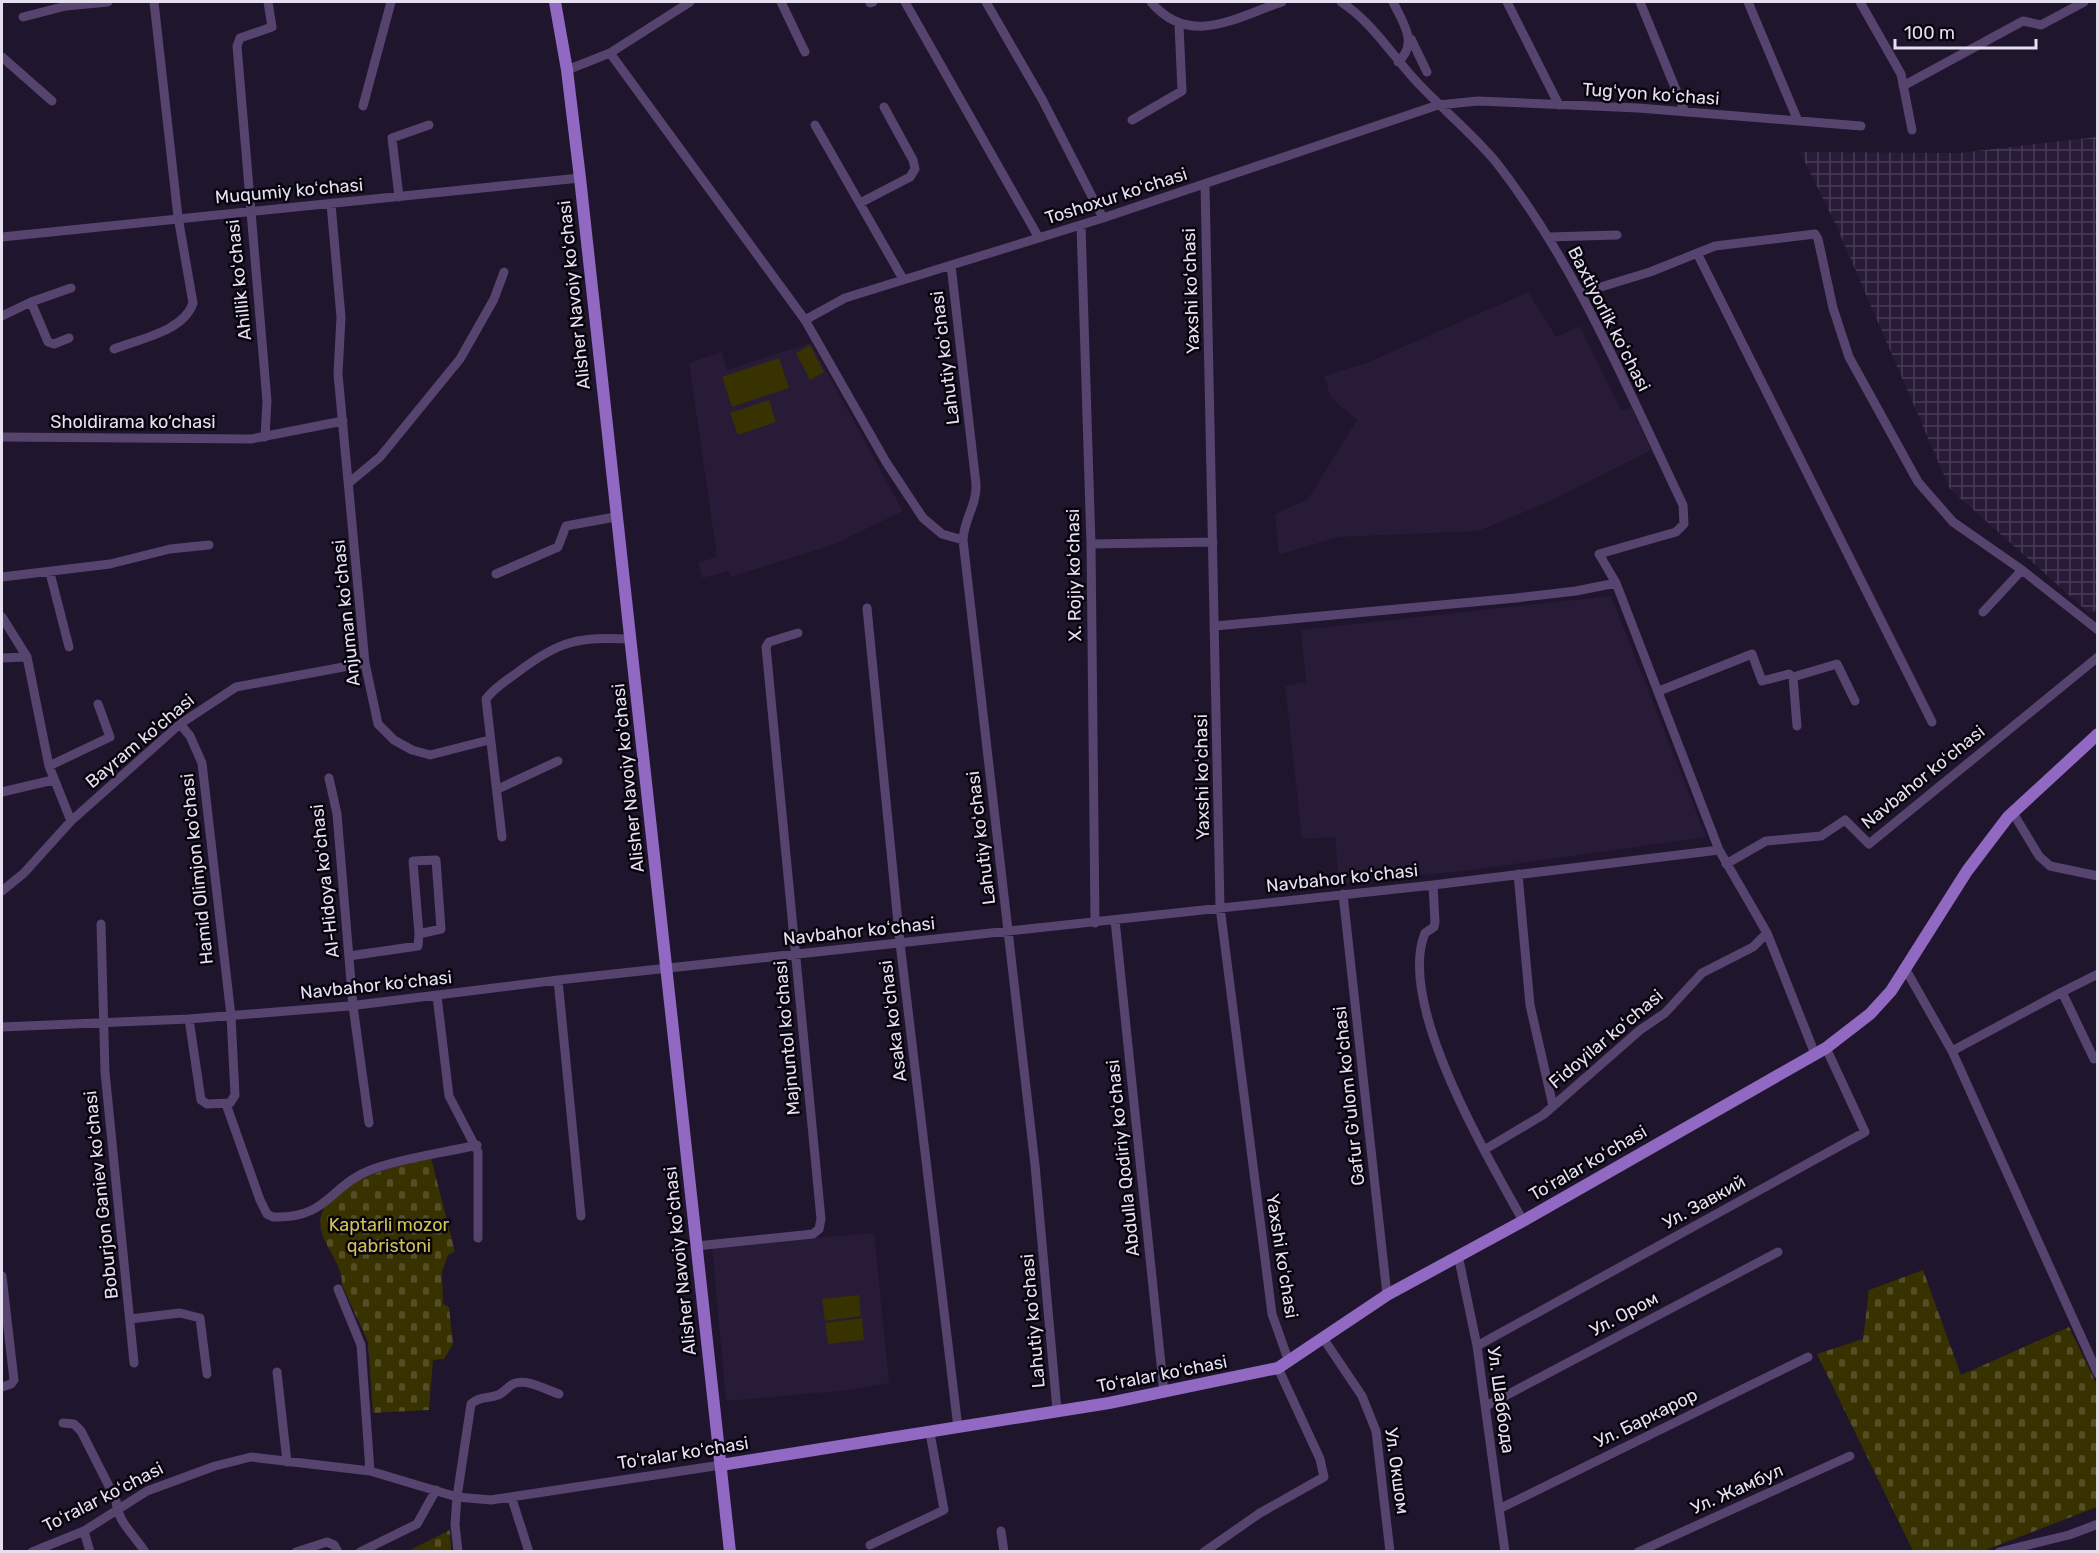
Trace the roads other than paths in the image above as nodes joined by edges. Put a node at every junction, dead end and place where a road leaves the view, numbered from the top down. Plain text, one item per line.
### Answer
1 (108, 2) edge
2 (154, 2) edge
3 (268, 2) edge
4 (391, 2) edge
5 (555, 2) edge
6 (690, 2) edge
7 (781, 2) edge
8 (905, 2) edge
9 (986, 2) edge
10 (1151, 2) edge
11 (1282, 2) edge
12 (1341, 2) edge
13 (1393, 2) edge
14 (1507, 2) edge
15 (1640, 2) edge
16 (1748, 2) edge
17 (1860, 2) edge
18 (2084, 2) edge
19 (65, 4) edge
20 (1268, 4) edge
21 (23, 17) dead end
22 (1179, 25) junction
23 (1410, 37) junction
24 (805, 52) dead end
25 (610, 53) junction
26 (2, 57) edge
27 (1398, 62) junction
28 (567, 70) junction
29 (1426, 72) dead end
30 (1904, 86) junction
31 (52, 101) dead end
32 (1438, 105) junction
33 (1559, 105) junction
34 (363, 106) dead end
35 (885, 108) dead end
36 (1685, 112) junction
37 (1132, 120) dead end
38 (1798, 121) junction
39 (429, 125) dead end
40 (815, 125) dead end
41 (1861, 126) dead end
42 (1912, 130) dead end
43 (580, 178) junction
44 (1205, 185) junction
45 (399, 197) junction
46 (860, 203) junction
47 (331, 204) junction
48 (249, 211) junction
49 (178, 218) junction
50 (1103, 218) junction
51 (1081, 225) junction
52 (1617, 235) dead end
53 (2, 237) edge
54 (1548, 237) junction
55 (1039, 238) junction
56 (1697, 253) junction
57 (951, 265) junction
58 (504, 272) dead end
59 (903, 279) junction
60 (71, 288) dead end
61 (1581, 293) junction
62 (30, 302) junction
63 (2, 316) edge
64 (805, 320) junction
65 (69, 339) dead end
66 (114, 349) dead end
67 (343, 421) junction
68 (2, 437) edge
69 (265, 437) junction
70 (350, 482) junction
71 (615, 516) junction
72 (963, 540) junction
73 (1213, 542) junction
74 (1091, 544) junction
75 (209, 545) dead end
76 (2022, 570) junction
77 (50, 573) junction
78 (496, 574) dead end
79 (2, 577) edge
80 (1616, 583) junction
81 (867, 608) dead end
82 (1983, 612) dead end
83 (2, 617) edge
84 (1215, 626) junction
85 (2097, 630) edge
86 (798, 633) dead end
87 (631, 639) junction
88 (69, 647) dead end
89 (27, 657) junction
90 (2097, 657) edge
91 (2, 658) edge
92 (365, 663) junction
93 (1793, 677) junction
94 (1659, 691) junction
95 (1855, 701) dead end
96 (99, 704) dead end
97 (1932, 722) dead end
98 (180, 724) junction
99 (1797, 726) dead end
100 (2097, 734) edge
101 (489, 740) junction
102 (558, 760) dead end
103 (49, 766) junction
104 (329, 778) dead end
105 (53, 780) junction
106 (498, 789) junction
107 (2, 792) edge
108 (2013, 813) junction
109 (71, 821) junction
110 (502, 837) dead end
111 (1719, 850) junction
112 (1726, 864) junction
113 (1518, 874) junction
114 (2097, 876) edge
115 (1433, 885) junction
116 (2, 891) edge
117 (1343, 894) junction
118 (1220, 907) junction
119 (1115, 920) junction
120 (1095, 923) junction
121 (101, 924) dead end
122 (1008, 933) junction
123 (1767, 933) junction
124 (419, 934) junction
125 (900, 943) junction
126 (796, 954) junction
127 (349, 956) junction
128 (667, 969) junction
129 (1906, 970) junction
130 (2097, 974) edge
131 (558, 980) junction
132 (2062, 992) junction
133 (437, 996) junction
134 (353, 1006) junction
135 (231, 1016) junction
136 (189, 1019) junction
137 (103, 1024) junction
138 (2, 1027) edge
139 (1820, 1051) junction
140 (1952, 1051) junction
141 (2097, 1058) edge
142 (226, 1104) junction
143 (1553, 1106) junction
144 (369, 1123) dead end
145 (477, 1145) junction
146 (1484, 1150) junction
147 (581, 1216) dead end
148 (1523, 1221) junction
149 (478, 1238) dead end
150 (696, 1246) junction
151 (1778, 1252) dead end
152 (1458, 1255) junction
153 (2, 1276) edge
154 (338, 1289) dead end
155 (1387, 1295) junction
156 (130, 1319) junction
157 (1323, 1338) junction
158 (1477, 1347) junction
159 (1808, 1358) dead end
160 (134, 1363) dead end
161 (1283, 1365) junction
162 (277, 1372) dead end
163 (207, 1374) dead end
164 (2097, 1374) edge
165 (2, 1387) edge
166 (1164, 1393) junction
167 (559, 1394) dead end
168 (1486, 1406) junction
169 (1058, 1410) junction
170 (63, 1423) dead end
171 (958, 1428) junction
172 (930, 1433) junction
173 (1850, 1456) dead end
174 (287, 1462) junction
175 (721, 1465) junction
176 (370, 1472) junction
177 (436, 1490) junction
178 (457, 1497) junction
179 (512, 1499) junction
180 (1499, 1509) junction
181 (117, 1511) junction
182 (2097, 1524) edge
183 (84, 1531) junction
184 (1001, 1531) dead end
185 (870, 1545) dead end
186 (2019, 1549) edge
187 (32, 1551) edge
188 (90, 1551) edge
189 (145, 1551) edge
190 (296, 1551) edge
191 (338, 1551) edge
192 (360, 1551) edge
193 (458, 1551) edge
194 (529, 1551) edge
195 (730, 1551) edge
196 (1004, 1551) edge
197 (1204, 1551) edge
198 (1390, 1551) edge
199 (1505, 1551) edge
200 (1638, 1551) edge
201 (1999, 1551) edge

1 - 19 street
2 - 49 street
3 - 48 street, Ahillik koʻchasi
4 - 34 street
5 - 28 main road, Alisher Navoiy koʻchasi
6 - 25 street
7 - 24 street
8 - 55 street
9 - 50 street
10 - 22 street
11 - 20 street
12 - 27 street, Baxtiyorlik koʻchasi
13 - 23 street
14 - 33 street
15 - 36 street
16 - 38 street
17 - 30 street
18 - 30 street
19 - 21 street
20 - 22 street
22 - 37 street
23 - 27 street
23 - 29 street
25 - 28 street
25 - 64 street
26 - 31 street
27 - 32 street, Baxtiyorlik koʻchasi
28 - 43 main road, Alisher Navoiy koʻchasi
30 - 42 street
32 - 33 street, Tugʻyon koʻchasi
32 - 44 street, Toshoxur koʻchasi
32 - 54 street, Baxtiyorlik koʻchasi
33 - 36 street, Tugʻyon koʻchasi
35 - 46 street
36 - 38 street, Tugʻyon koʻchasi
38 - 41 street, Tugʻyon koʻchasi
39 - 45 street
40 - 46 street
43 - 45 street, Muqumiy koʻchasi
43 - 71 main road, Alisher Navoiy koʻchasi
44 - 50 street, Toshoxur koʻchasi
44 - 73 street, Yaxshi koʻchasi
45 - 47 street, Muqumiy koʻchasi
46 - 59 street
47 - 48 street, Muqumiy koʻchasi
47 - 67 street, Anjuman koʻchasi
48 - 49 street, Muqumiy koʻchasi
48 - 69 street, Ahillik koʻchasi
49 - 53 street, Muqumiy koʻchasi
49 - 66 street
50 - 51 street, Toshoxur koʻchasi
51 - 55 street, Toshoxur koʻchasi
51 - 74 street, X. Rojiy koʻchasi
52 - 54 street
54 - 61 street, Baxtiyorlik koʻchasi
55 - 57 street, Toshoxur koʻchasi
56 - 61 street
56 - 76 street
56 - 97 street
57 - 59 street, Toshoxur koʻchasi
57 - 72 street, Lahutiy koʻchasi
58 - 70 street
59 - 64 street, Toshoxur koʻchasi
60 - 62 street
61 - 80 street, Baxtiyorlik koʻchasi
62 - 63 street
62 - 65 street
64 - 72 street
67 - 69 street, Sholdirama ko‘chasi
67 - 70 street, Anjuman koʻchasi
68 - 69 street, Sholdirama ko‘chasi
70 - 92 street, Anjuman koʻchasi
71 - 78 street
71 - 87 main road, Alisher Navoiy koʻchasi
72 - 122 street, Lahutiy koʻchasi
73 - 74 street
73 - 84 street, Yaxshi koʻchasi
74 - 120 street, X. Rojiy koʻchasi
75 - 77 street
76 - 82 street
76 - 85 street
77 - 79 street
77 - 88 street
80 - 84 street
80 - 94 street, Baxtiyorlik koʻchasi
81 - 125 street, Asaka koʻchasi
83 - 89 street
84 - 118 street, Yaxshi koʻchasi
86 - 126 street, Majnuntol koʻchasi
87 - 101 street
87 - 128 main road, Alisher Navoiy koʻchasi
89 - 91 street
89 - 103 street
90 - 112 street, Navbahor koʻchasi
92 - 98 street, Bayram ko'chasi
92 - 101 street, Anjuman koʻchasi
93 - 94 street
93 - 95 street
93 - 99 street
94 - 111 street, Baxtiyorlik koʻchasi
96 - 103 street
98 - 109 street, Bayram ko'chasi
98 - 135 street, Hamid Olimjon ko'chasi
100 - 108 main road, Toʻralar koʻchasi
101 - 106 street
102 - 106 street
103 - 105 street
104 - 127 street, Al-Hidoya koʻchasi
105 - 107 street
105 - 109 street
106 - 110 street
108 - 114 street
108 - 129 main road, Toʻralar koʻchasi
109 - 116 street, Bayram ko'chasi
111 - 112 street
111 - 113 street, Navbahor koʻchasi
112 - 123 street
113 - 115 street, Navbahor koʻchasi
113 - 143 street, Fidoyilar koʻchasi
115 - 117 street, Navbahor koʻchasi
115 - 146 street
117 - 118 street, Navbahor koʻchasi
117 - 155 street, Gafur Gʻulom koʻchasi
118 - 119 street, Navbahor koʻchasi
118 - 161 street, Yaxshi koʻchasi
119 - 120 street, Navbahor koʻchasi
119 - 166 street, Abdulla Qodiriy koʻchasi
120 - 122 street, Navbahor koʻchasi
121 - 137 street, Boburjon Ganiev koʻchasi
122 - 125 street, Navbahor koʻchasi
122 - 169 street, Lahutiy koʻchasi
123 - 139 street
123 - 143 street, Fidoyilar koʻchasi
124 - 124 street
124 - 127 street
125 - 126 street, Navbahor koʻchasi
125 - 171 street, Asaka koʻchasi
126 - 128 street, Navbahor koʻchasi
126 - 150 street, Majnuntol koʻchasi
127 - 134 street, Al-Hidoya koʻchasi
128 - 131 street, Navbahor koʻchasi
128 - 150 main road, Alisher Navoiy koʻchasi
129 - 139 main road, Toʻralar koʻchasi
129 - 140 street
130 - 132 street
131 - 133 street, Navbahor koʻchasi
131 - 147 street
132 - 140 street
132 - 141 street
133 - 134 street, Navbahor koʻchasi
133 - 145 street
134 - 135 street, Navbahor koʻchasi
134 - 144 street, Al-Hidoya koʻchasi
135 - 136 street, Navbahor koʻchasi
135 - 142 street, Hamid Olimjon ko'chasi
136 - 137 street, Navbahor koʻchasi
136 - 142 street
137 - 138 street, Navbahor koʻchasi
137 - 156 street, Boburjon Ganiev koʻchasi
139 - 148 main road, Toʻralar koʻchasi
139 - 158 street, Ул. Завкий
140 - 164 street
142 - 145 street
143 - 146 street, Fidoyilar koʻchasi
145 - 149 street
146 - 148 street
148 - 152 main road, Toʻralar koʻchasi
150 - 175 main road, Alisher Navoiy koʻchasi
151 - 168 street, Ул. Ором
152 - 155 main road, Toʻralar koʻchasi
152 - 158 street, Ул. Шаббода
153 - 165 street
154 - 176 street
155 - 157 main road, Toʻralar koʻchasi
156 - 160 street, Boburjon Ganiev koʻchasi
156 - 163 street
157 - 161 main road, Toʻralar koʻchasi
157 - 198 street, Ул. Окшом
158 - 168 street, Ул. Шаббода
159 - 180 street, Ул. Баркарор
161 - 166 main road, Toʻralar koʻchasi
161 - 197 street, Yaxshi koʻchasi
162 - 174 street
166 - 169 main road, Toʻralar koʻchasi
167 - 178 street
168 - 180 street, Ул. Шаббода
169 - 171 main road, Toʻralar koʻchasi
170 - 181 street
171 - 172 main road, Toʻralar koʻchasi
172 - 175 main road, Toʻralar koʻchasi
172 - 185 street
173 - 200 street, Ул. Жамбул
174 - 176 street, Toʻralar koʻchasi
174 - 181 street, Toʻralar koʻchasi
175 - 179 street, Toʻralar koʻchasi
175 - 195 main road, Alisher Navoiy koʻchasi
176 - 177 street, Toʻralar koʻchasi
177 - 178 street, Toʻralar koʻchasi
177 - 192 street
178 - 179 street, Toʻralar koʻchasi
178 - 193 street
179 - 194 street
180 - 199 street, Ул. Шаббода
181 - 183 street, Toʻralar koʻchasi
181 - 189 street
182 - 186 street
183 - 187 street, Toʻralar koʻchasi
183 - 188 street
184 - 196 street
186 - 201 street
190 - 191 street

